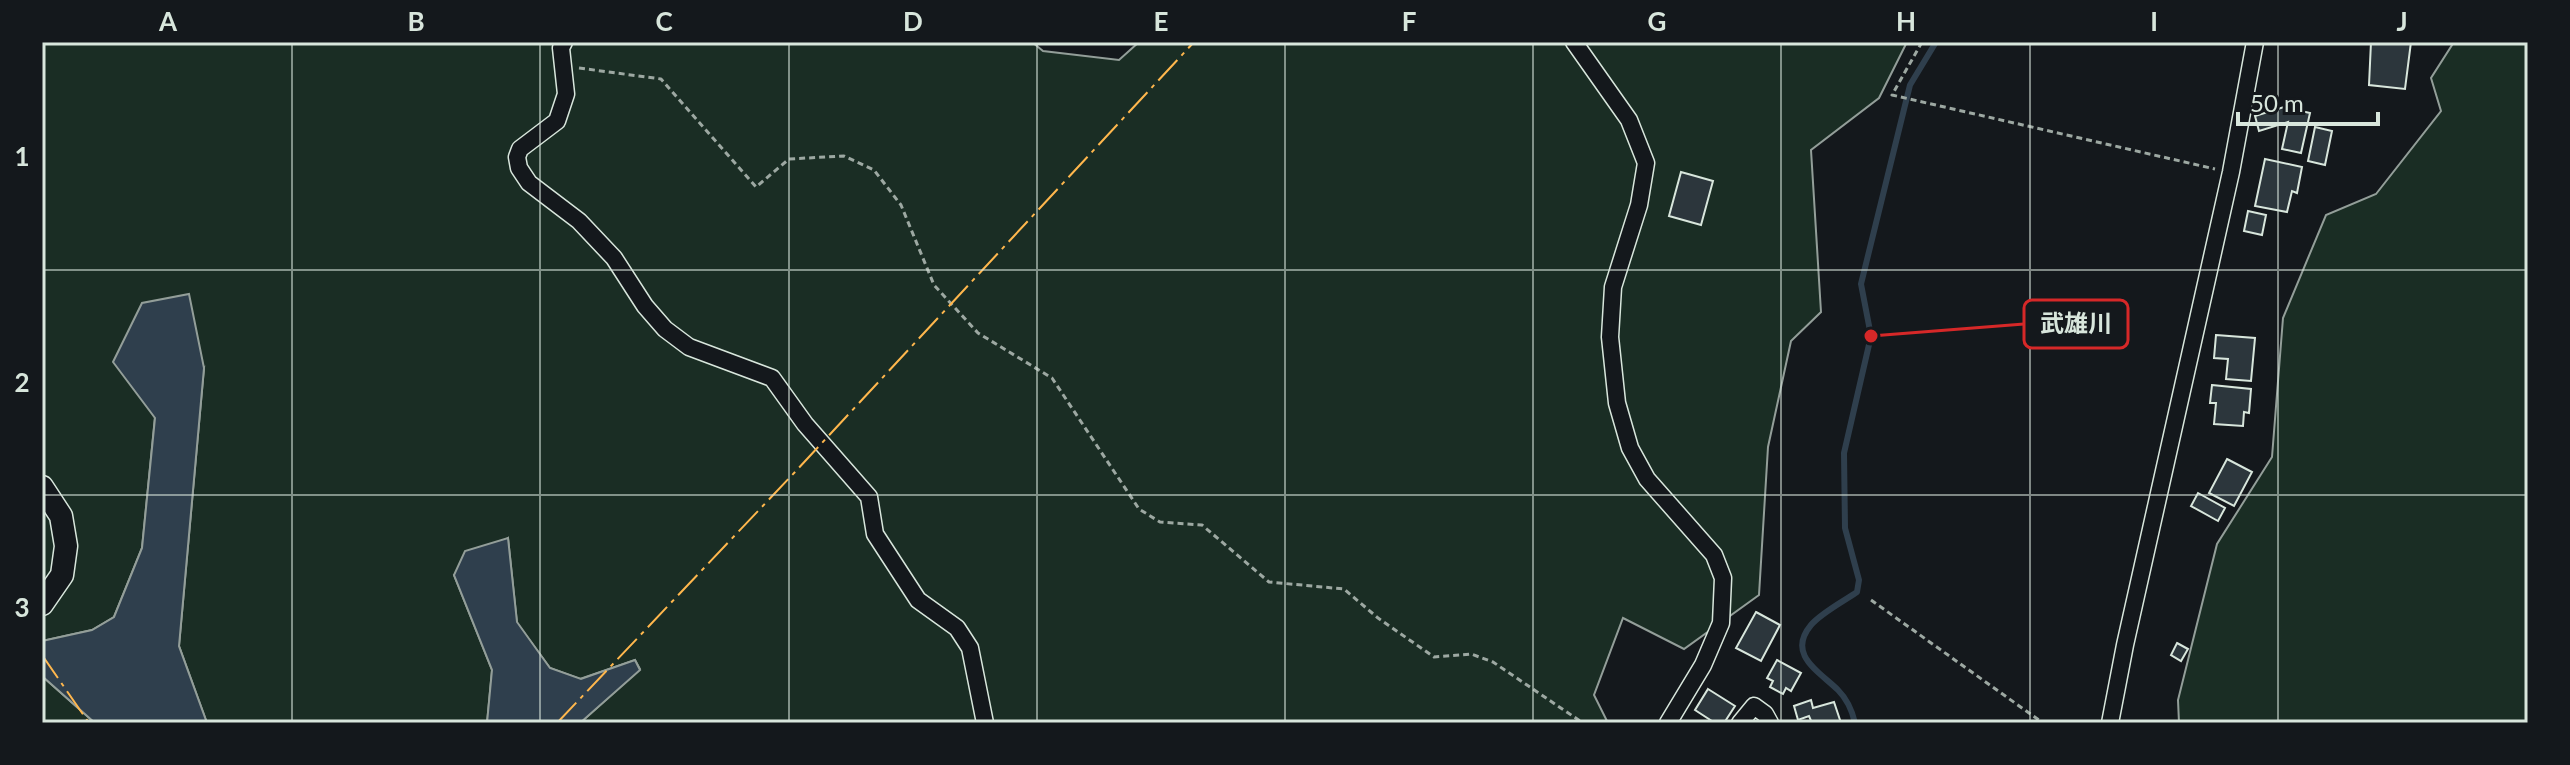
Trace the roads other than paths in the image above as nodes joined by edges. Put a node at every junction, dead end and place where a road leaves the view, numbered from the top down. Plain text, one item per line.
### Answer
1 (1574, 42) edge
2 (2255, 42) edge
3 (562, 45) edge
4 (42, 487) edge
5 (42, 604) edge
6 (985, 723) edge
7 (1668, 723) edge
8 (1740, 723) edge
9 (1770, 723) edge
10 (2110, 723) edge

1 - 7 street
2 - 10 street
3 - 6 street
4 - 5 street
8 - 9 street

